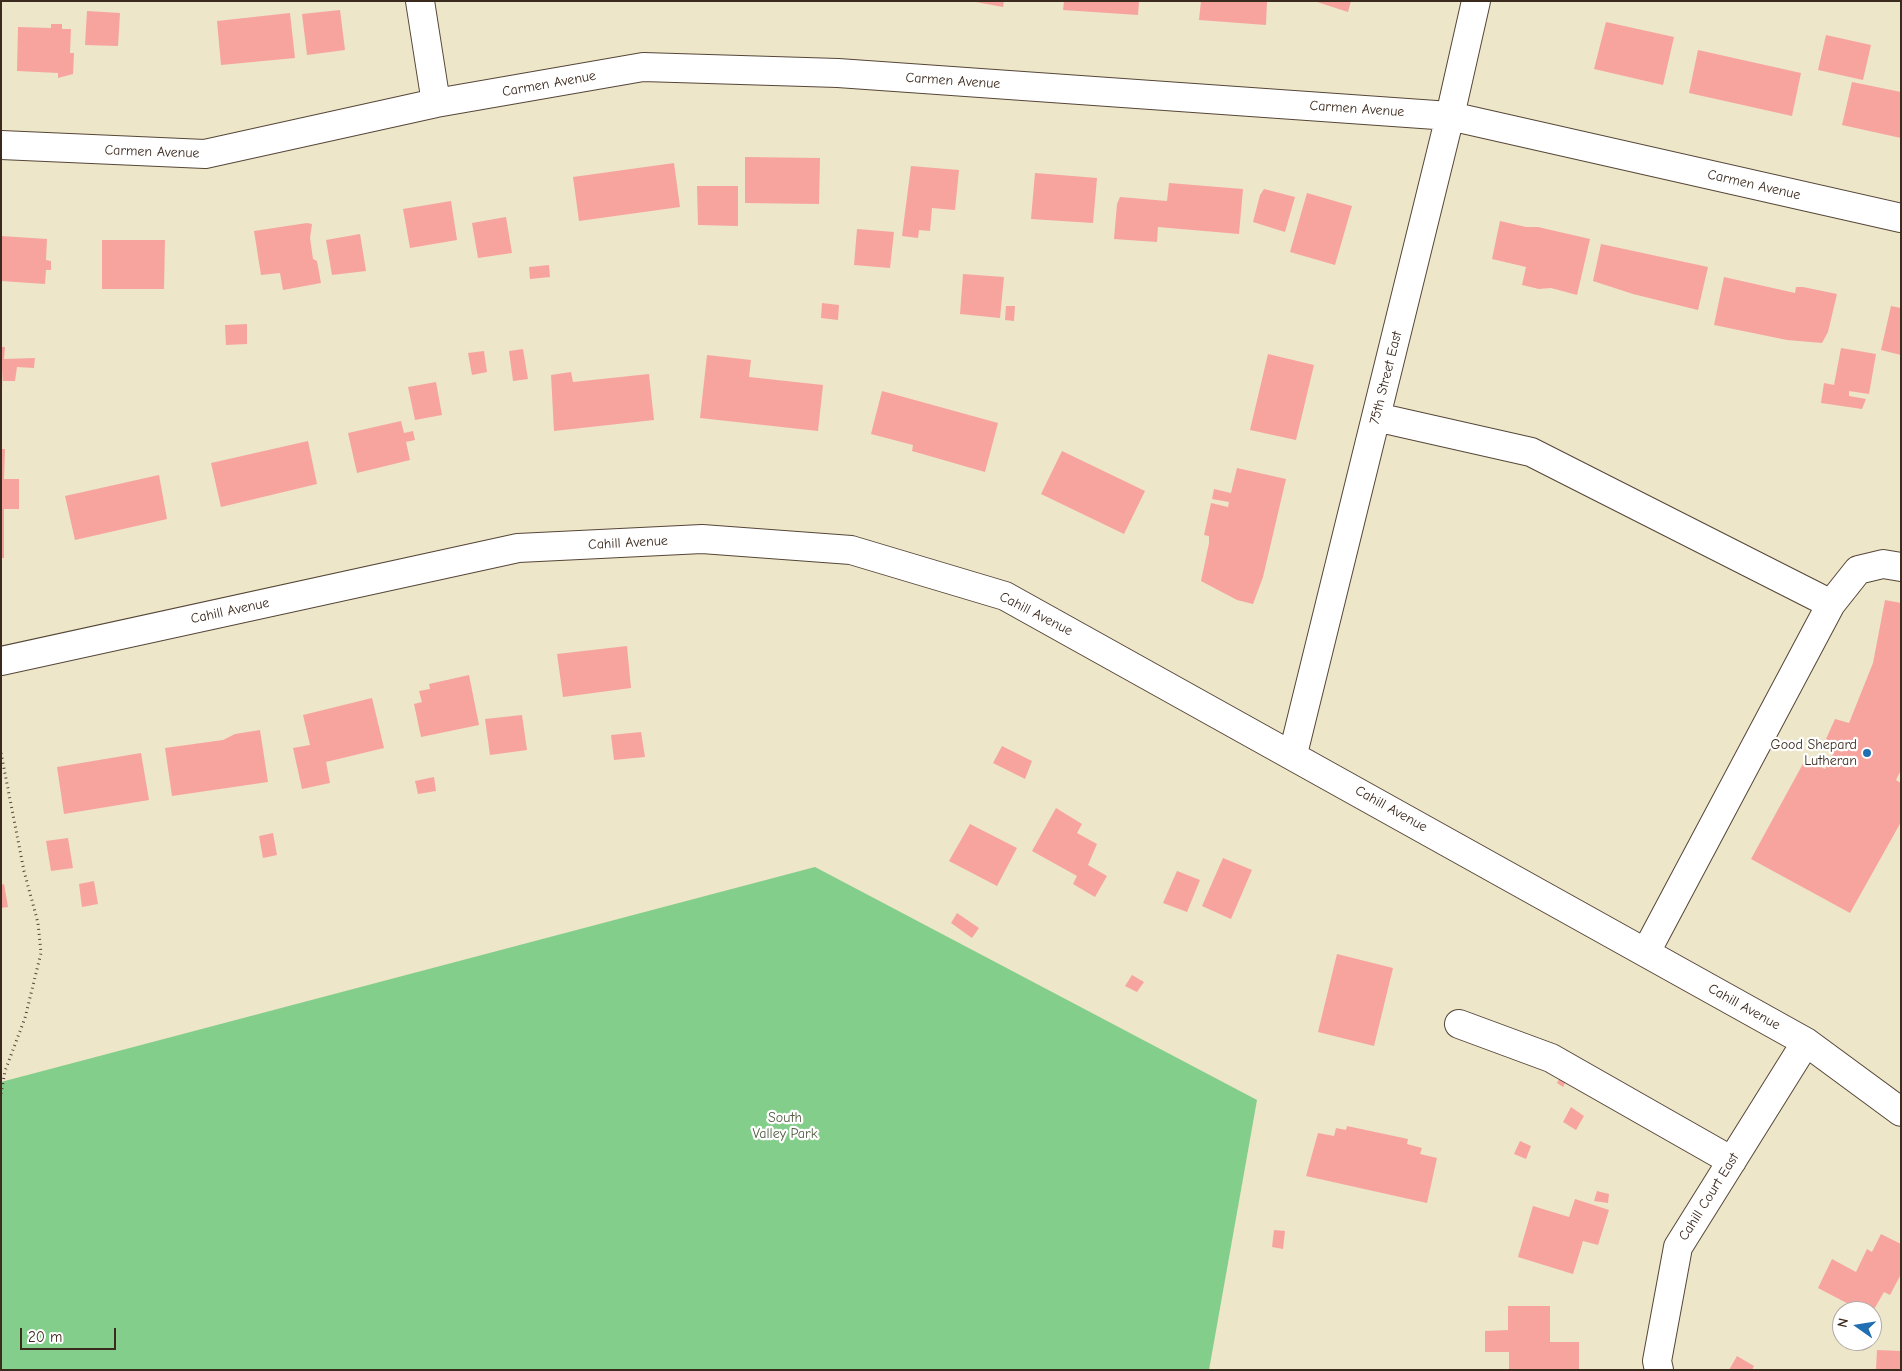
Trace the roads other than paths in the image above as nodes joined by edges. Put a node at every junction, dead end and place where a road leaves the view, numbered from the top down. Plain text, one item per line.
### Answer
1 (420, 1) edge
2 (1476, 1) edge
3 (436, 103) junction
4 (1450, 116) junction
5 (1, 145) edge
6 (1901, 218) edge
7 (1376, 417) junction
8 (1901, 567) edge
9 (1831, 604) junction
10 (1, 661) edge
11 (1293, 754) junction
12 (1646, 952) junction
13 (1459, 1024) dead end
14 (1806, 1042) junction
15 (1901, 1112) edge
16 (1732, 1161) junction
17 (1659, 1370) edge

1 - 3 street
2 - 4 street, 75th Street East
3 - 4 street, Carmen Avenue
3 - 5 street, Carmen Avenue
4 - 6 street, Carmen Avenue
4 - 7 street, 75th Street East
7 - 9 street
7 - 11 street, 75th Street East
8 - 9 street
9 - 12 street
10 - 11 street, Cahill Avenue
11 - 12 street, Cahill Avenue
12 - 14 street, Cahill Avenue
13 - 16 street
14 - 15 street, Cahill Avenue
14 - 16 street, Cahill Court East
16 - 17 street, Cahill Court East

